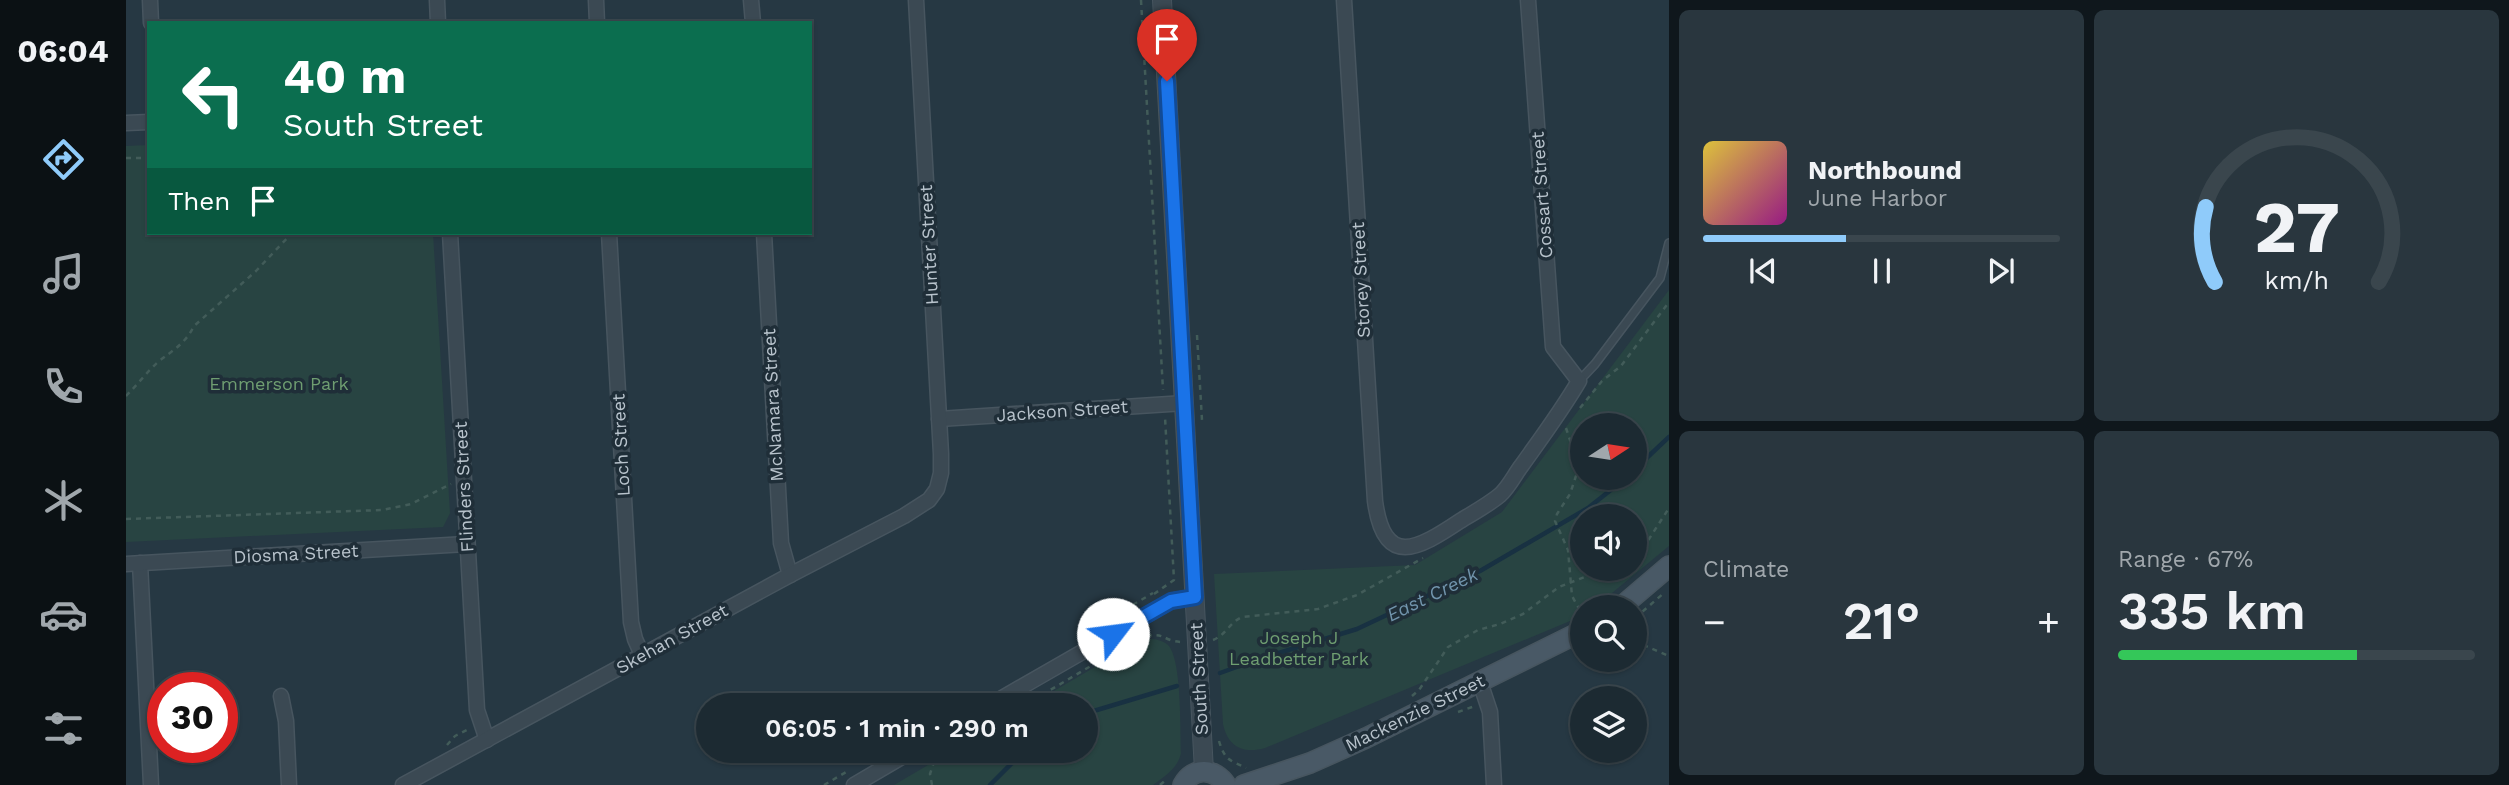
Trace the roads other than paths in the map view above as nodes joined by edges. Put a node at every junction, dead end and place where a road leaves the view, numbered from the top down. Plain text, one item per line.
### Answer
1 (150, 0) edge
2 (437, 0) edge
3 (596, 0) edge
4 (751, 0) edge
5 (916, 0) edge
6 (1162, 0) edge
7 (1344, 0) edge
8 (1528, 0) edge
9 (151, 21) edge
10 (438, 21) edge
11 (597, 21) edge
12 (753, 21) edge
13 (147, 122) edge
14 (126, 123) edge
15 (450, 235) edge
16 (609, 235) edge
17 (764, 235) edge
18 (1669, 243) edge
19 (1579, 381) junction
20 (1185, 403) junction
21 (939, 419) junction
22 (937, 489) joint
23 (466, 544) junction
24 (133, 563) edge
25 (1669, 566) edge
26 (790, 575) junction
27 (1636, 595) edge
28 (1195, 597) junction
29 (1570, 637) edge
30 (642, 656) junction
31 (1480, 682) junction
32 (1011, 693) edge
33 (281, 696) dead end
34 (487, 740) junction
35 (892, 763) edge
36 (1204, 771) junction
37 (1246, 778) edge
38 (151, 785) edge
39 (289, 785) edge
40 (403, 785) edge
41 (854, 785) edge
42 (1183, 785) edge
43 (1226, 785) edge
44 (1494, 785) edge

1 - 9 street
2 - 10 street
3 - 11 street
4 - 12 street
5 - 21 street, Hunter Street
6 - 20 street, South Street
7 - 19 street, Storey Street
8 - 19 street, Cossart Street
13 - 14 street
15 - 23 street, Flinders Street
16 - 30 street, Loch Street
17 - 26 street, McNamara Street
18 - 19 lane
20 - 21 street, Jackson Street
20 - 28 street, South Street
21 - 22 street, Hunter Street
22 - 26 street, Skehan Street
23 - 24 street, Diosma Street
23 - 34 street, Flinders Street
24 - 38 street
25 - 27 main road
26 - 30 street, Skehan Street
28 - 32 street
28 - 36 street, South Street
29 - 31 main road, Mackenzie Street
30 - 34 street, Skehan Street
31 - 37 main road, Mackenzie Street
31 - 44 street
33 - 39 street
34 - 40 street, Skehan Street
35 - 41 street
36 - 42 main road
36 - 43 main road

